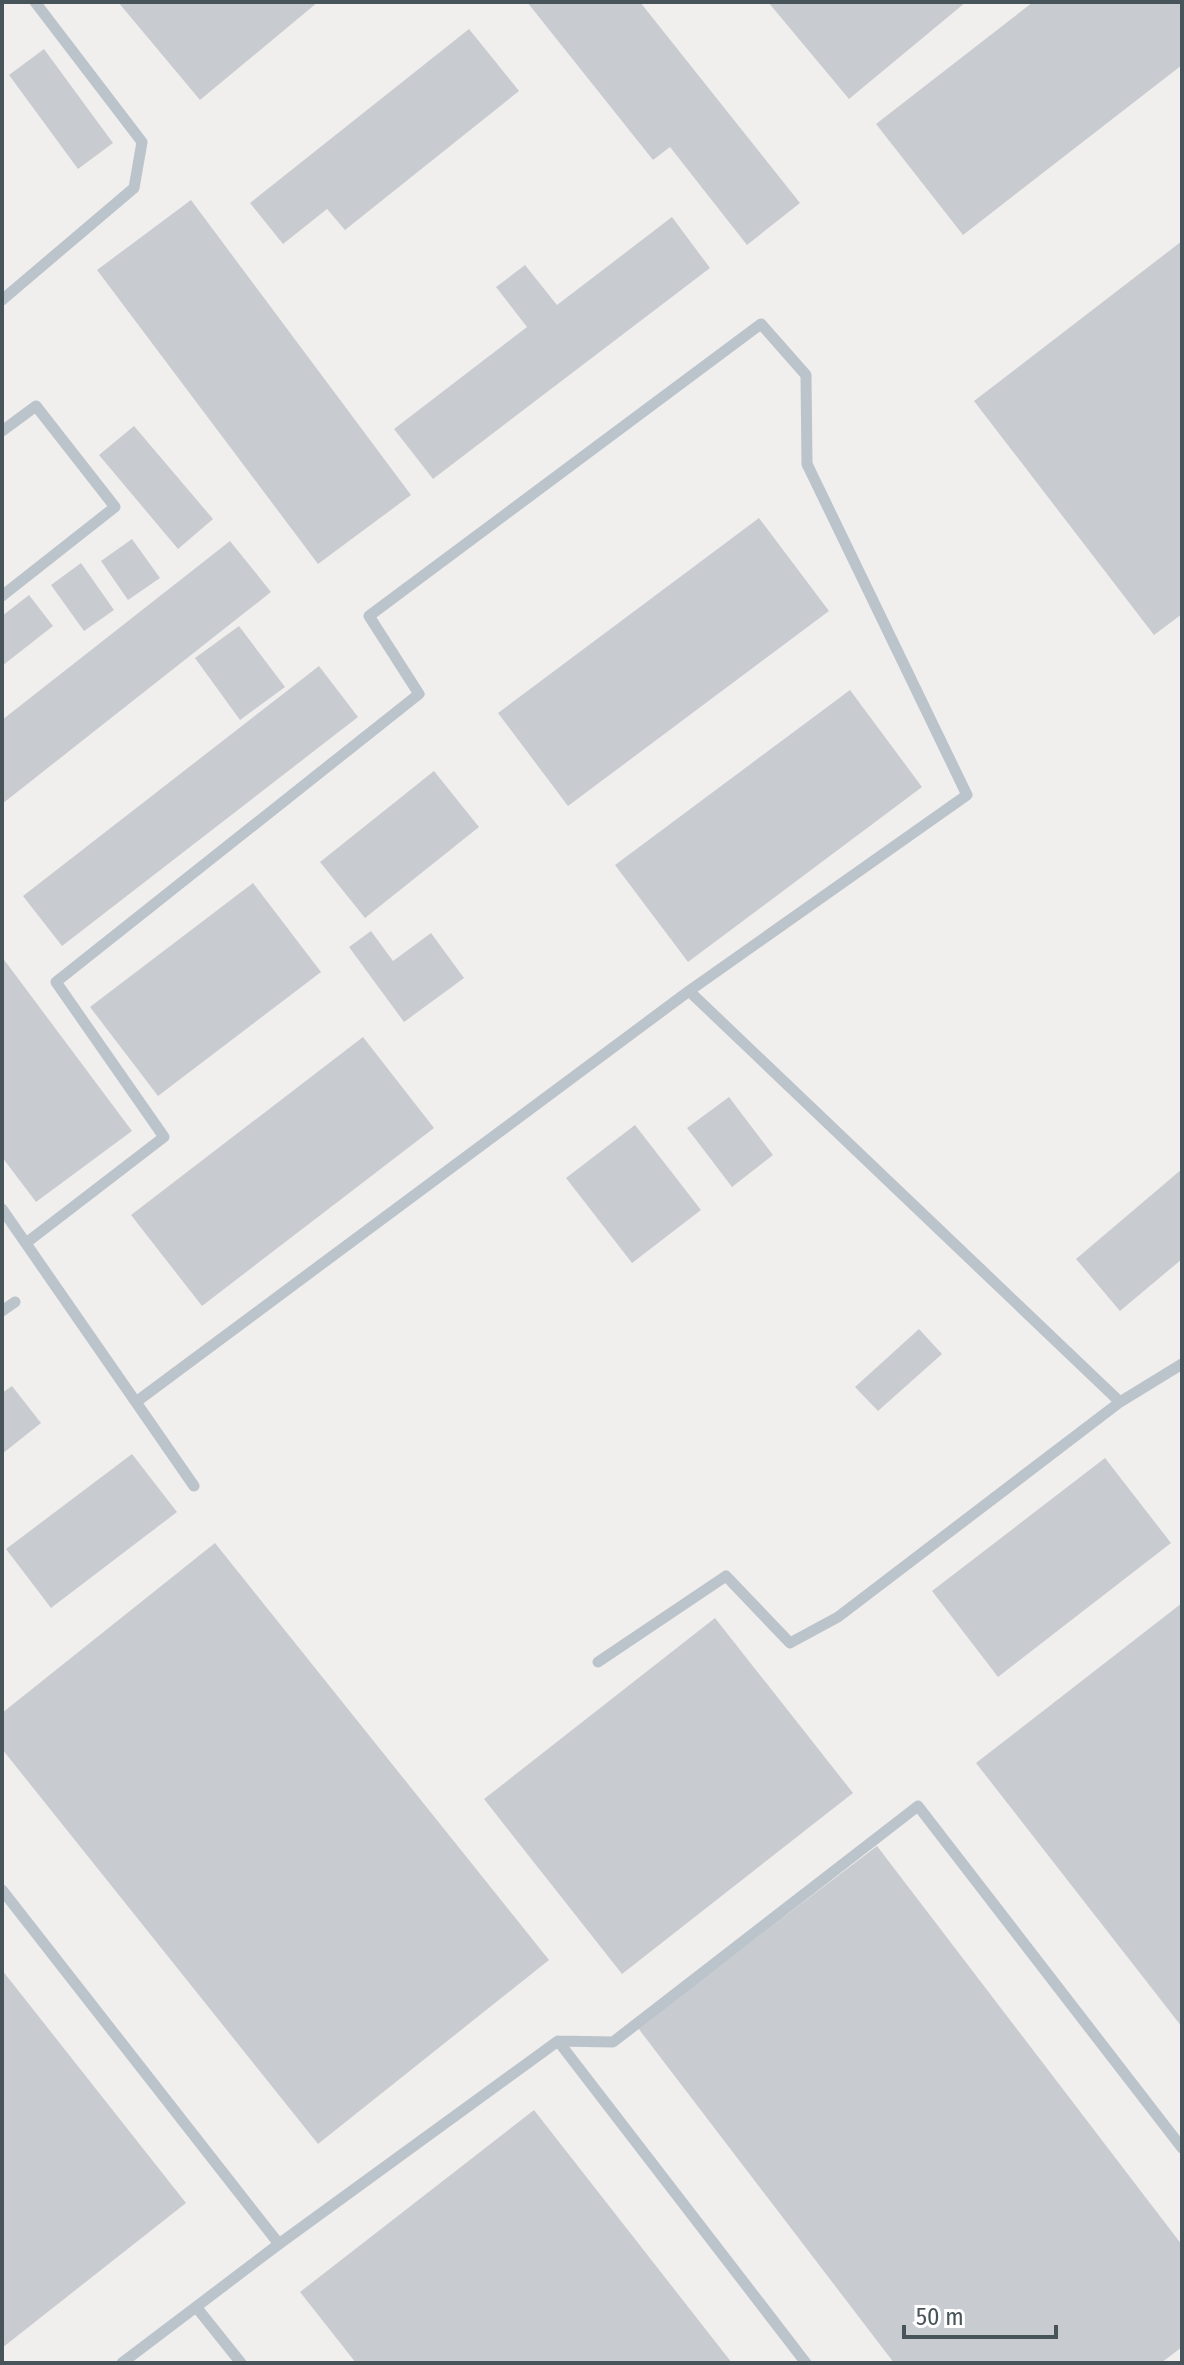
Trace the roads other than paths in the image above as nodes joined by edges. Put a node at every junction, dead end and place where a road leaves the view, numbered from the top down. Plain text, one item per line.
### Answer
1 (35, 2) edge
2 (2, 300) edge
3 (2, 431) edge
4 (2, 596) edge
5 (689, 991) junction
6 (2, 1209) edge
7 (26, 1243) junction
8 (15, 1302) dead end
9 (2, 1311) edge
10 (1182, 1364) edge
11 (136, 1402) junction
12 (1120, 1402) junction
13 (194, 1486) dead end
14 (598, 1662) dead end
15 (2, 1890) edge
16 (558, 2041) junction
17 (1182, 2148) edge
18 (279, 2244) junction
19 (197, 2308) junction
20 (122, 2363) edge
21 (241, 2363) edge
22 (806, 2363) edge

1 - 2 lane
3 - 4 lane
5 - 7 lane
5 - 11 lane
5 - 12 lane
6 - 7 lane
7 - 11 lane
8 - 9 lane
10 - 12 lane
11 - 13 lane
12 - 14 lane
15 - 18 lane
16 - 17 lane
16 - 18 lane
16 - 22 lane
18 - 19 lane
19 - 20 lane
19 - 21 lane

